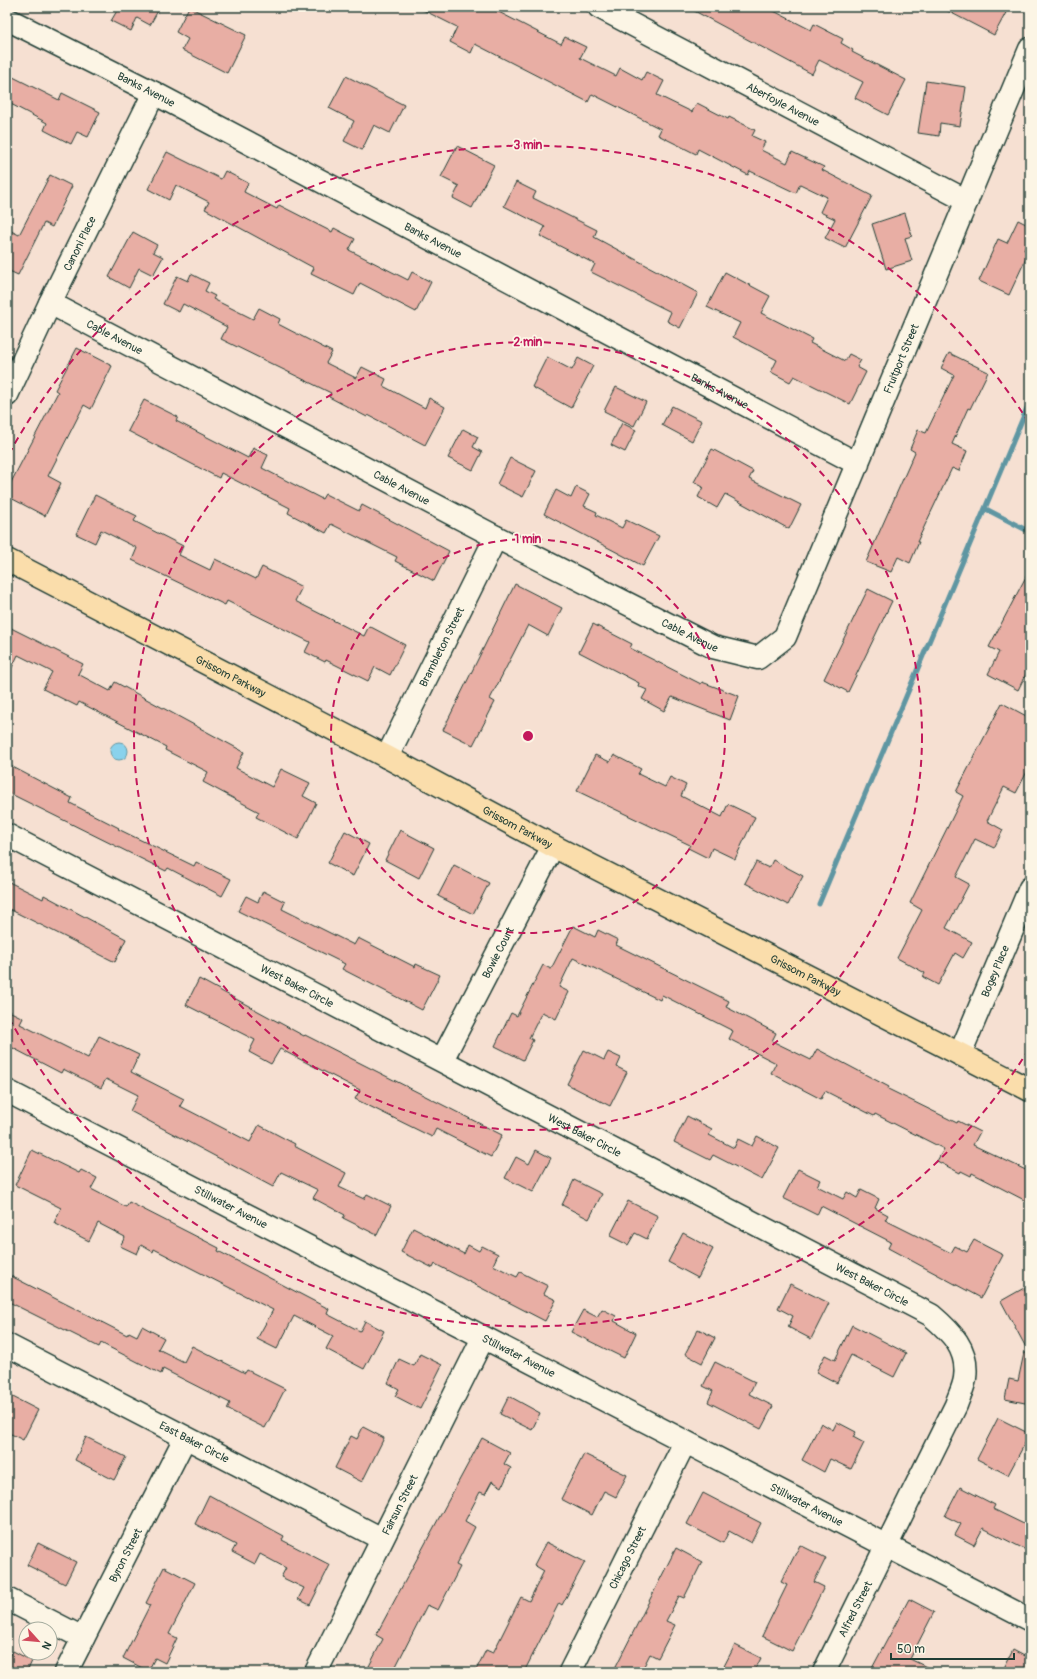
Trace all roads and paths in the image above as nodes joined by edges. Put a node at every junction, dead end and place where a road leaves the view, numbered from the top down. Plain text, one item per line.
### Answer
1 (599, 7) edge
2 (7, 19) edge
3 (1030, 49) edge
4 (154, 93) junction
5 (967, 200) junction
6 (50, 303) junction
7 (7, 395) edge
8 (858, 464) junction
9 (496, 537) junction
10 (7, 560) edge
11 (758, 658) joint
12 (387, 757) junction
13 (7, 835) edge
14 (553, 846) junction
15 (1030, 888) edge
16 (960, 1054) junction
17 (442, 1060) junction
18 (1030, 1090) edge
19 (7, 1091) edge
20 (483, 1338) junction
21 (7, 1345) edge
22 (185, 1438) junction
23 (685, 1442) junction
24 (382, 1539) junction
25 (887, 1545) junction
26 (7, 1599) edge
27 (1030, 1620) edge
28 (83, 1638) junction
29 (66, 1672) edge
30 (316, 1672) edge
31 (570, 1672) edge
32 (824, 1672) edge

1 - 5 street, Aberfoyle Avenue
2 - 4 street, Banks Avenue
3 - 5 street, Fruitport Street
4 - 6 street, Canoni Place
4 - 8 street, Banks Avenue
5 - 8 street, Fruitport Street
6 - 7 street, Canoni Place
6 - 9 street, Cable Avenue
8 - 11 street, Fruitport Street
9 - 11 street, Cable Avenue
9 - 12 street, Brambleton Street
10 - 12 main road, Grissom Parkway
12 - 14 main road, Grissom Parkway
13 - 17 street, West Baker Circle
14 - 16 main road, Grissom Parkway
14 - 17 street, Bowie Court
15 - 16 street, Bogey Place
16 - 18 main road, Grissom Parkway
17 - 25 street, West Baker Circle
19 - 20 street, Stillwater Avenue
20 - 23 street, Stillwater Avenue
20 - 24 street, Fairsun Street
21 - 22 street, East Baker Circle
22 - 24 street, East Baker Circle
22 - 28 street, Byron Street
23 - 25 street, Stillwater Avenue
23 - 31 street, Chicago Street
24 - 30 street, Fairsun Street
25 - 27 street, Stillwater Avenue
25 - 32 street, Alfred Street
26 - 28 street
28 - 29 street, Byron Street

